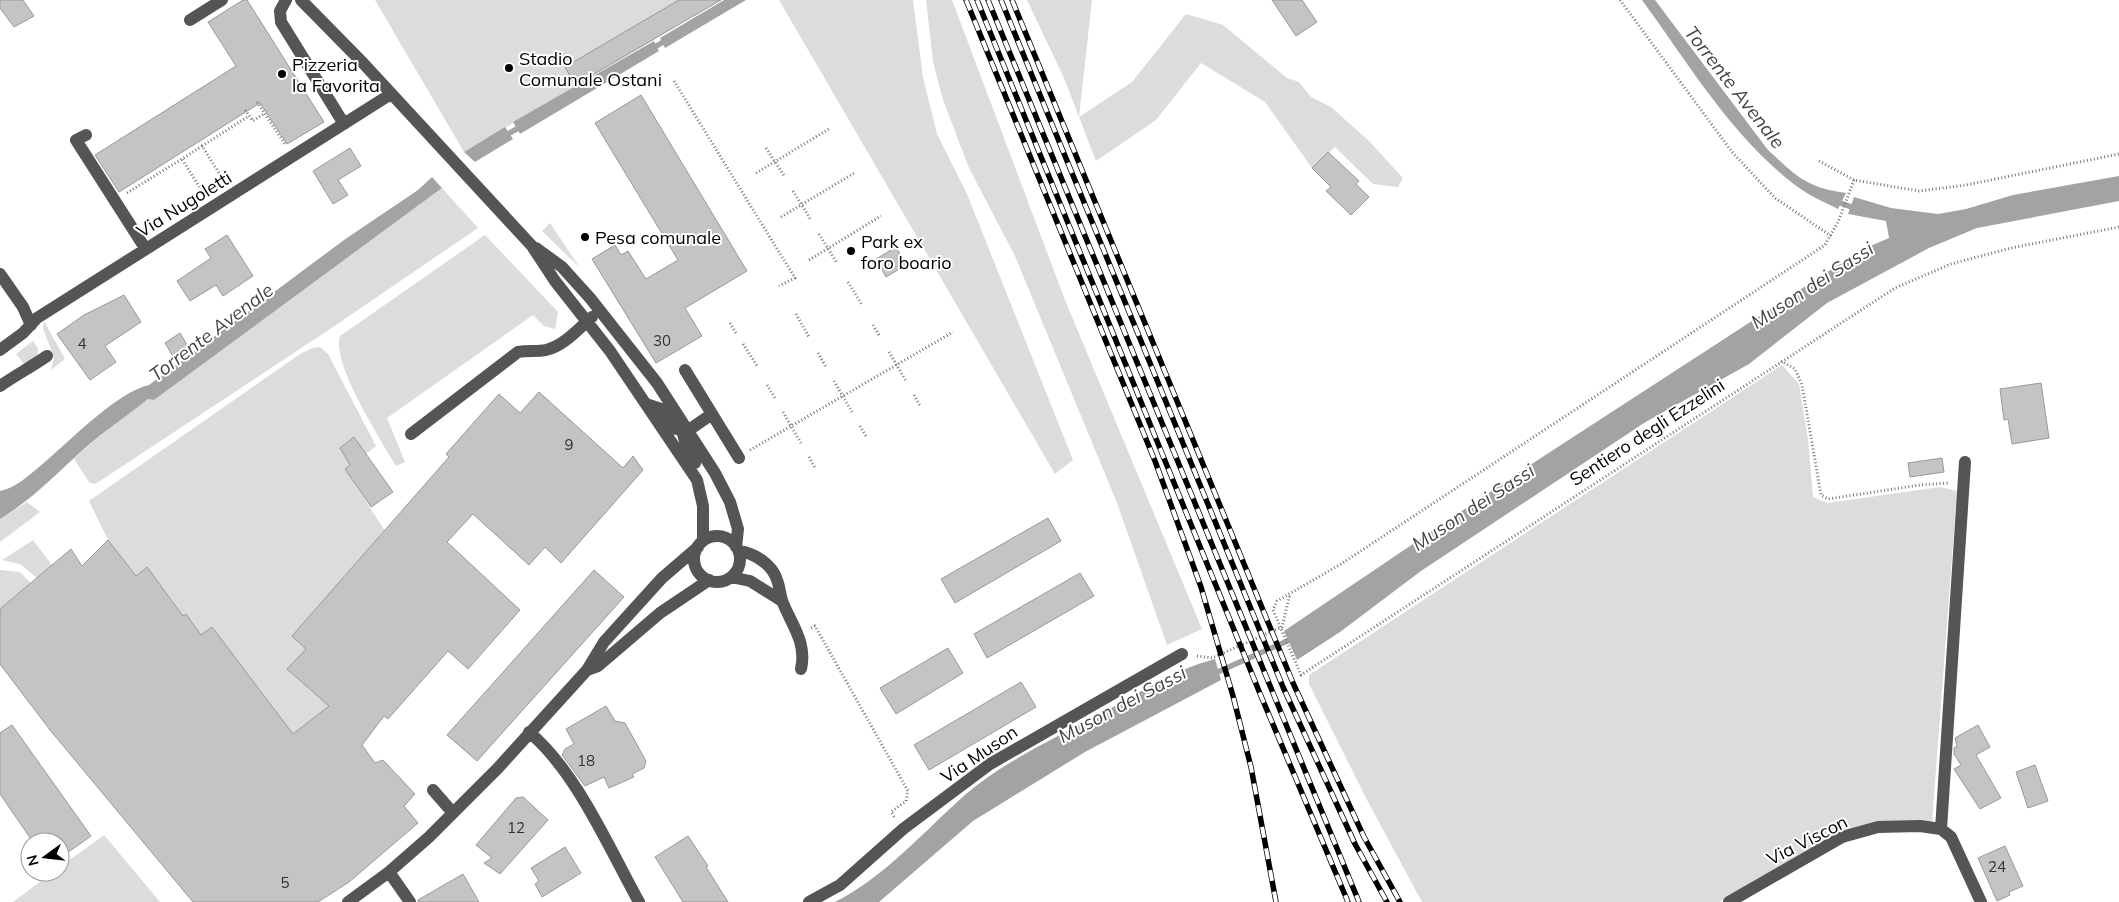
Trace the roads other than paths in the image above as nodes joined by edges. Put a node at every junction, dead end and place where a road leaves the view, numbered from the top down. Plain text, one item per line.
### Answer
1 (222, 0) edge
2 (286, 0) edge
3 (301, 0) edge
4 (190, 20) dead end
5 (391, 94) junction
6 (344, 124) junction
7 (86, 134) dead end
8 (532, 246) junction
9 (145, 248) junction
10 (1, 276) edge
11 (600, 310) junction
12 (587, 321) junction
13 (31, 325) junction
14 (0, 350) edge
15 (47, 356) dead end
16 (685, 370) dead end
17 (0, 386) edge
18 (646, 404) junction
19 (712, 414) junction
20 (688, 429) junction
21 (410, 434) dead end
22 (739, 458) dead end
23 (1965, 462) dead end
24 (702, 502) junction
25 (701, 544) junction
26 (737, 549) junction
27 (730, 577) junction
28 (710, 580) junction
29 (782, 601) junction
30 (1182, 654) dead end
31 (801, 669) dead end
32 (586, 670) junction
33 (529, 732) junction
34 (432, 790) dead end
35 (453, 813) junction
36 (1941, 830) junction
37 (390, 872) junction
38 (348, 902) edge
39 (410, 902) edge
40 (639, 902) edge
41 (809, 902) edge
42 (1729, 902) edge
43 (1981, 902) edge

1 - 4 street
2 - 6 street
3 - 5 street
5 - 6 street, Via Nugoletti
5 - 8 street
6 - 9 street, Via Nugoletti
7 - 9 street
8 - 11 street
8 - 12 street
9 - 13 street, Via Nugoletti
10 - 13 street
11 - 12 street
11 - 20 street
12 - 18 street
12 - 21 street
13 - 14 street, Via Nugoletti
15 - 17 street
16 - 19 street
18 - 20 street
18 - 24 street
19 - 20 street
19 - 22 street
20 - 24 street
20 - 26 street
23 - 36 street
24 - 25 street
25 - 26 street
25 - 28 street
25 - 32 street
26 - 27 street
26 - 29 street
27 - 28 street
27 - 29 street
28 - 32 street
29 - 31 street
30 - 41 street, Via Muson
32 - 33 street
33 - 35 street
33 - 40 street
34 - 35 street
35 - 37 street
36 - 42 street, Via Viscon
36 - 43 street
37 - 38 street
37 - 39 street

